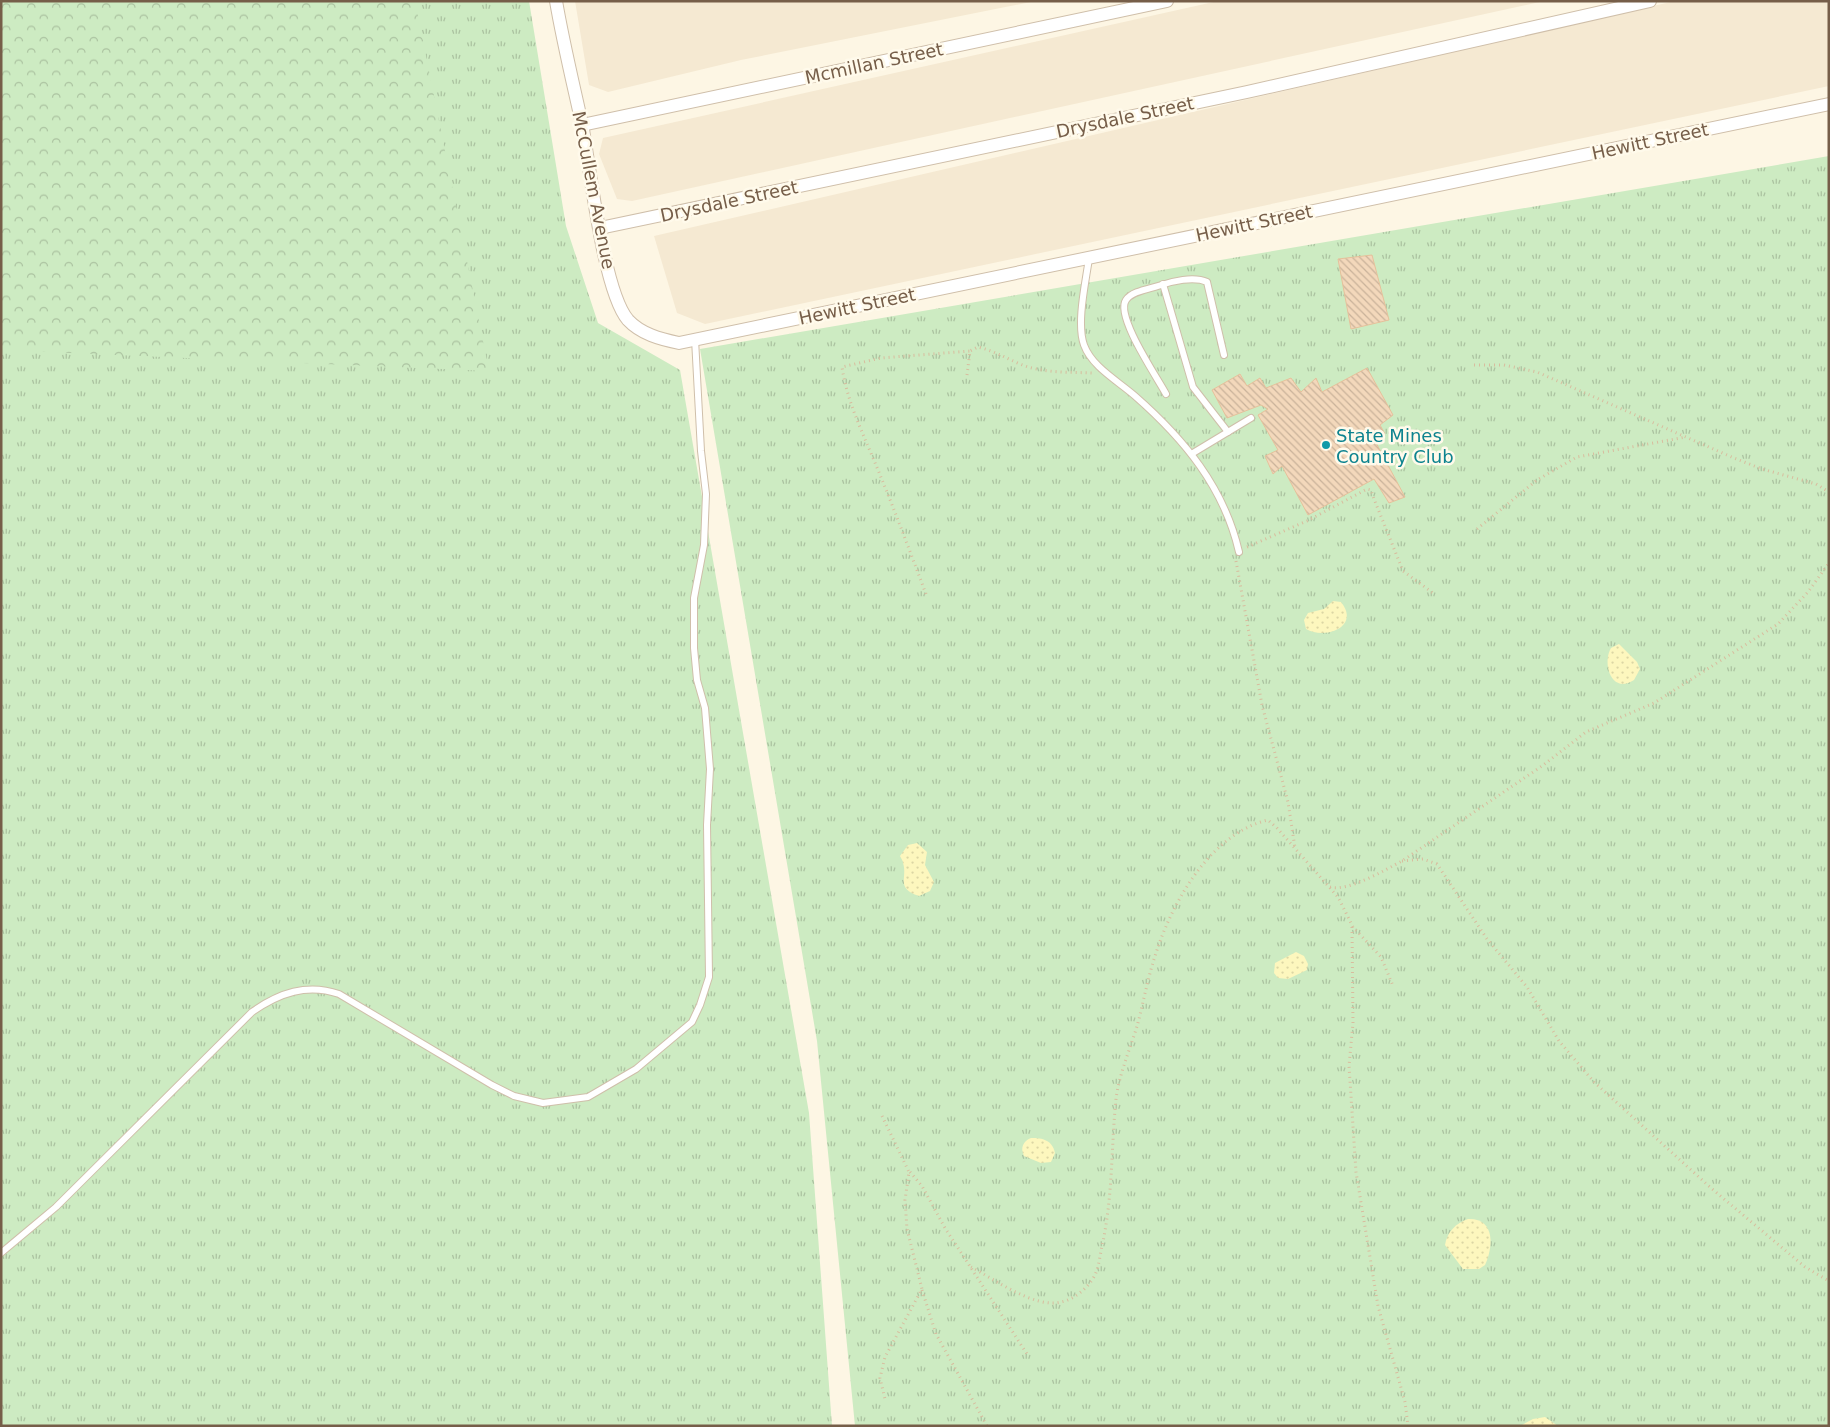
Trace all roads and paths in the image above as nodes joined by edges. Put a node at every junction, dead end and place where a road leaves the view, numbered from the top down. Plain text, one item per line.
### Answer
1 (556, 1) edge
2 (1167, 1) edge
3 (1650, 1) edge
4 (1829, 104) edge
5 (582, 125) junction
6 (600, 228) junction
7 (1088, 258) junction
8 (1163, 284) junction
9 (695, 339) junction
10 (679, 343) joint
11 (970, 351) junction
12 (1224, 355) dead end
13 (1474, 365) dead end
14 (967, 374) dead end
15 (1110, 375) junction
16 (1166, 394) dead end
17 (1251, 418) dead end
18 (1228, 432) junction
19 (1686, 437) junction
20 (1193, 453) junction
21 (1829, 492) edge
22 (1476, 529) dead end
23 (1239, 552) junction
24 (1829, 563) edge
25 (1433, 593) dead end
26 (926, 594) dead end
27 (1295, 848) junction
28 (1402, 861) junction
29 (1329, 886) junction
30 (1352, 927) junction
31 (1393, 986) dead end
32 (882, 1116) dead end
33 (909, 1172) junction
34 (1, 1253) edge
35 (971, 1267) junction
36 (1829, 1282) edge
37 (922, 1289) junction
38 (1027, 1354) dead end
39 (885, 1400) dead end
40 (987, 1426) edge
41 (1408, 1426) edge

1 - 5 street, McCullem Avenue
2 - 5 street, Mcmillan Street
3 - 6 street, Drysdale Street
4 - 7 street, Hewitt Street
5 - 6 street, McCullem Avenue
6 - 10 street, McCullem Avenue
7 - 9 street, Hewitt Street
7 - 15 lane
8 - 12 lane
8 - 16 lane
8 - 18 lane
9 - 10 street, Hewitt Street
9 - 34 lane
11 - 14 path
11 - 15 path
11 - 26 path
13 - 19 path
15 - 20 lane
17 - 18 lane
18 - 20 lane
19 - 21 path
19 - 22 path
20 - 23 lane
23 - 25 path
23 - 27 path
24 - 28 path
27 - 29 path
27 - 35 path
28 - 29 path
28 - 36 path
29 - 30 path
30 - 31 path
30 - 41 path
32 - 33 path
33 - 35 path
33 - 37 path
35 - 38 path
37 - 39 path
37 - 40 path

